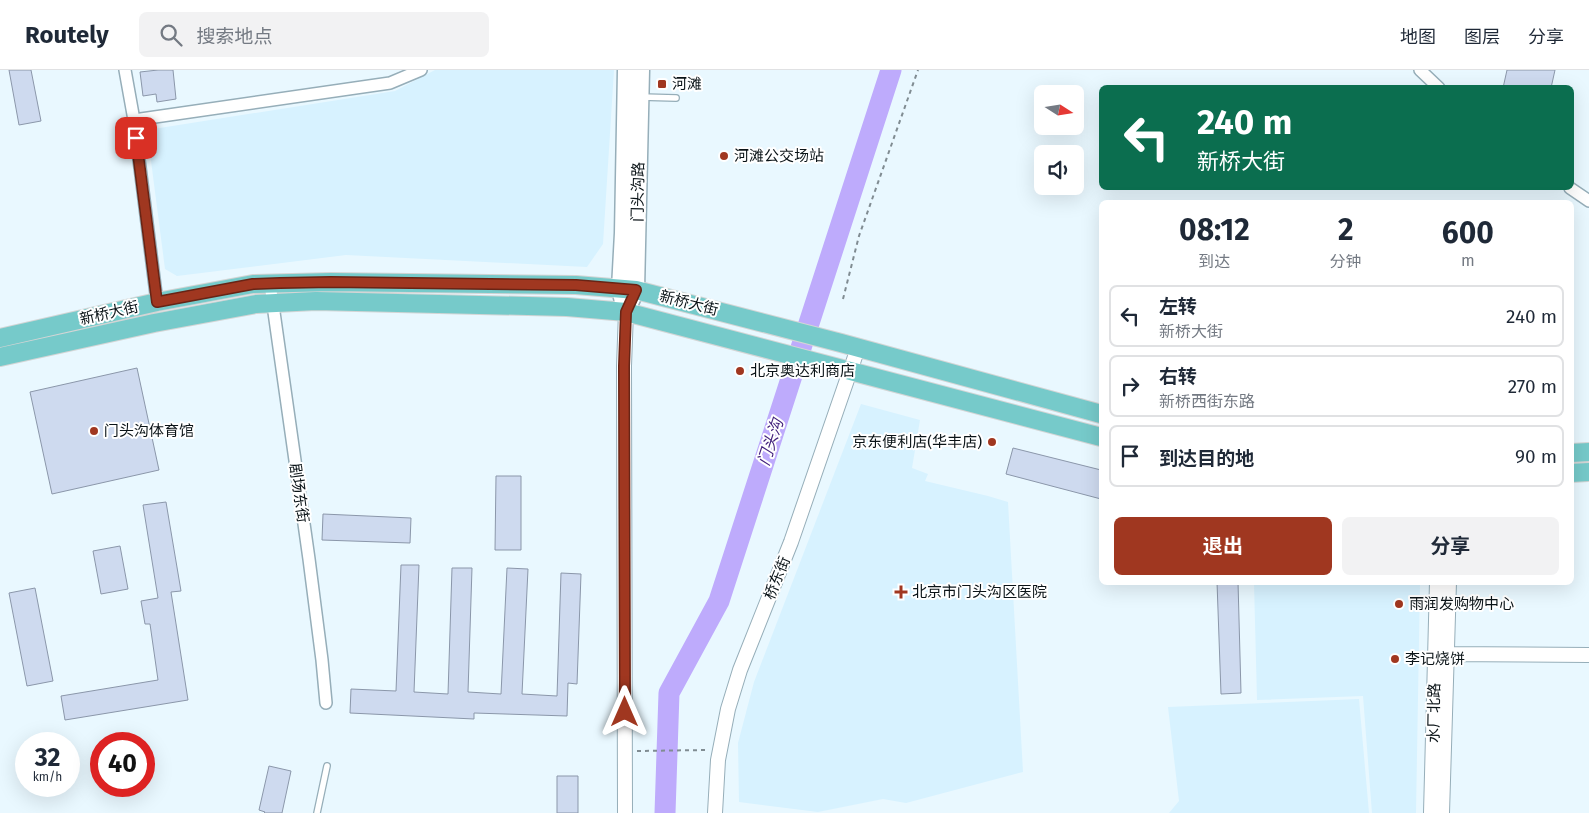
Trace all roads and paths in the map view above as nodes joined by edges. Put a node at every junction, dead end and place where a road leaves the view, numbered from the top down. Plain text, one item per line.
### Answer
1 (125, 70) edge
2 (421, 70) edge
3 (626, 70) edge
4 (641, 70) edge
5 (918, 70) edge
6 (1420, 70) edge
7 (1437, 85) edge
8 (633, 97) junction
9 (676, 98) dead end
10 (134, 120) junction
11 (1573, 190) edge
12 (1589, 201) edge
13 (270, 284) junction
14 (628, 289) junction
15 (843, 299) dead end
16 (157, 302) junction
17 (272, 302) junction
18 (626, 312) junction
19 (0, 338) edge
20 (858, 348) junction
21 (0, 358) edge
22 (849, 371) junction
23 (1099, 413) edge
24 (1099, 436) edge
25 (1589, 452) edge
26 (1574, 453) edge
27 (1589, 472) edge
28 (1574, 473) edge
29 (1437, 585) edge
30 (1449, 585) edge
31 (1441, 654) junction
32 (1589, 655) edge
33 (326, 703) dead end
34 (720, 750) junction
35 (625, 751) junction
36 (327, 766) dead end
37 (317, 813) edge
38 (625, 813) edge
39 (715, 813) edge
40 (1432, 813) edge
41 (1442, 813) edge

1 - 10 street
2 - 10 street
3 - 8 main road, 门头沟路
4 - 8 main road, 门头沟路
5 - 15 path
6 - 7 street
8 - 9 lane
8 - 14 main road, 门头沟路
10 - 16 street
11 - 12 street
13 - 14 main road, 新桥大街
13 - 16 main road, 新桥大街
13 - 17 street, 剧场东街
14 - 18 main road, 门头沟路
14 - 20 main road, 新桥大街
16 - 19 main road, 新桥大街
17 - 18 main road, 新桥大街
17 - 21 main road, 新桥大街
17 - 33 street, 剧场东街
18 - 22 main road, 新桥大街
18 - 35 street, 门头沟路
20 - 22 street, 桥东街
20 - 23 main road, 新桥大街
22 - 24 main road, 新桥大街
22 - 34 street, 桥东街
25 - 26 main road
27 - 28 main road
29 - 31 street, 水厂北路
30 - 31 street
31 - 32 street
31 - 40 street, 水厂北路
31 - 41 street
34 - 35 path
34 - 39 street, 桥东街
35 - 38 street, 门头沟路
36 - 37 lane

